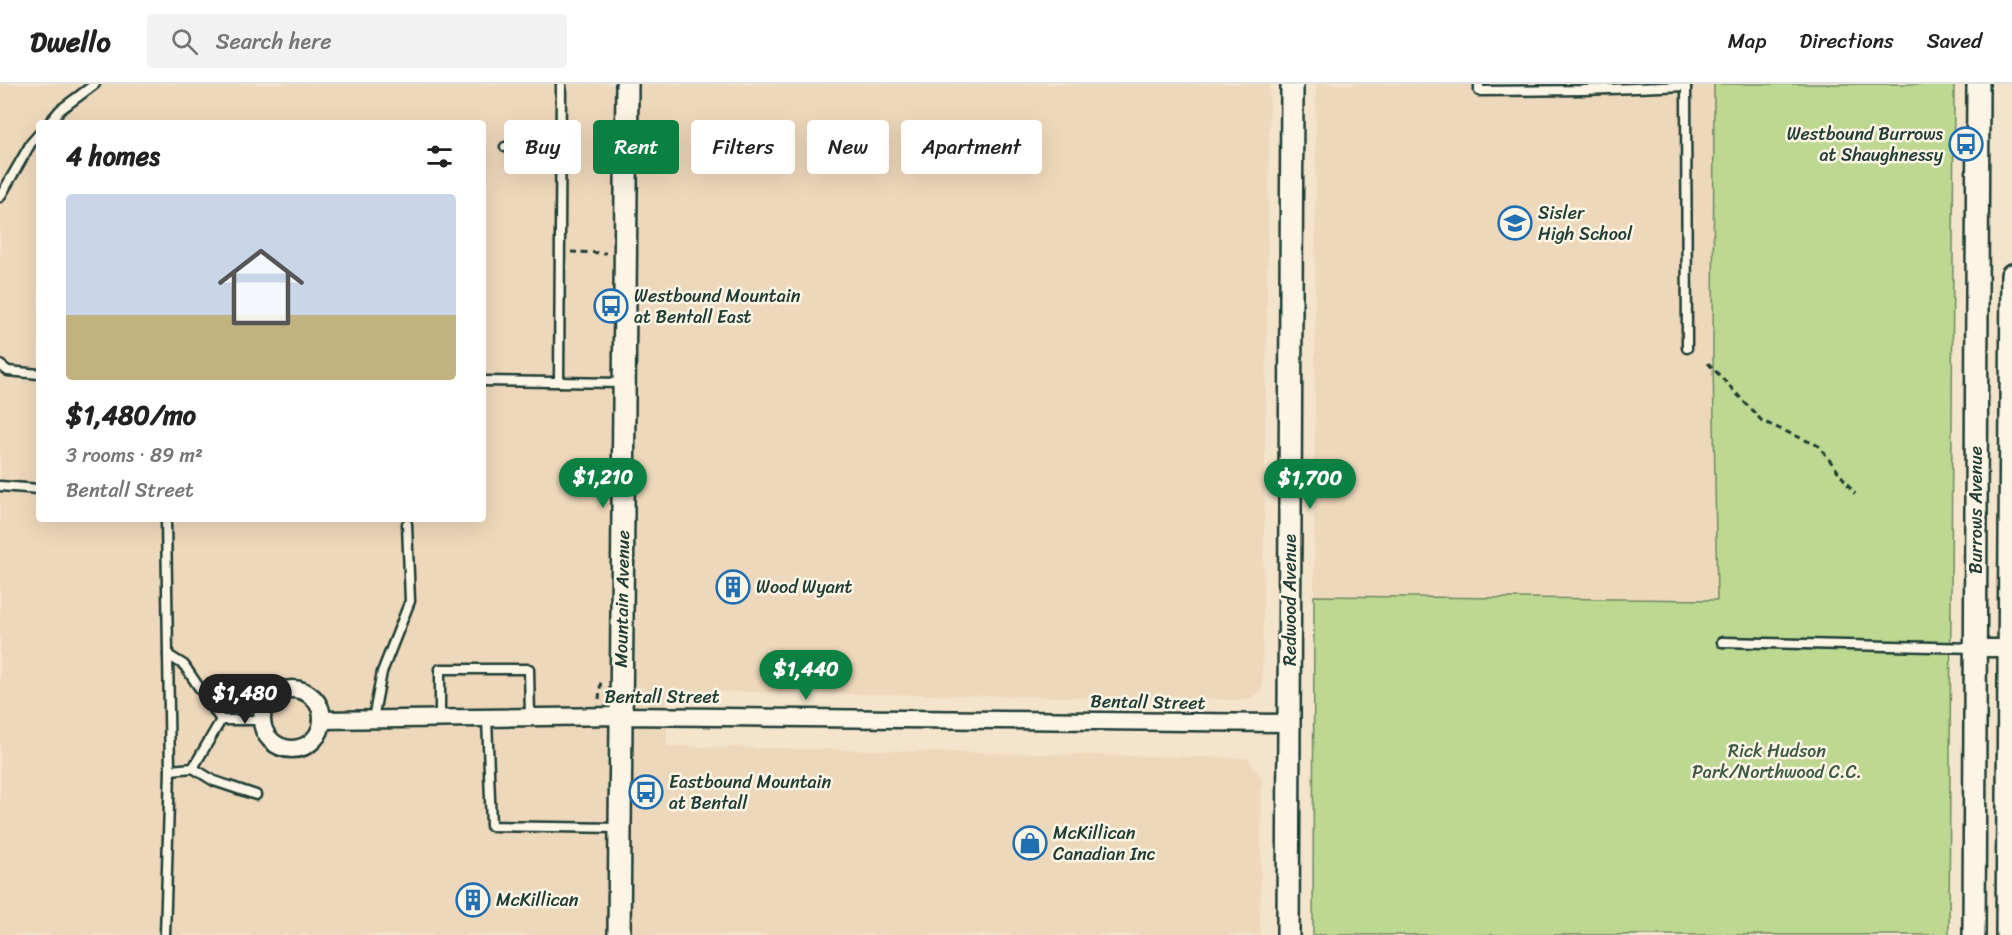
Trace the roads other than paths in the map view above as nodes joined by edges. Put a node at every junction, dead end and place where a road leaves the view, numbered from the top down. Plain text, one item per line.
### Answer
1 (95, 84) edge
2 (561, 84) edge
3 (627, 84) edge
4 (1292, 84) edge
5 (1479, 84) edge
6 (1978, 84) edge
7 (1686, 85) edge
8 (52, 120) edge
9 (560, 120) edge
10 (36, 137) edge
11 (560, 174) edge
12 (0, 197) edge
13 (2012, 275) edge
14 (1687, 348) dead end
15 (0, 365) edge
16 (36, 374) edge
17 (486, 381) edge
18 (559, 382) junction
19 (624, 383) junction
20 (0, 486) edge
21 (36, 489) edge
22 (166, 522) edge
23 (407, 524) dead end
24 (1722, 642) dead end
25 (1976, 648) junction
26 (2011, 648) edge
27 (168, 655) junction
28 (621, 716) junction
29 (530, 717) junction
30 (440, 718) junction
31 (487, 718) junction
32 (373, 719) junction
33 (221, 720) junction
34 (262, 720) junction
35 (322, 720) junction
36 (1290, 723) junction
37 (193, 768) junction
38 (170, 770) junction
39 (256, 795) dead end
40 (620, 828) junction
41 (165, 935) edge
42 (619, 935) edge
43 (1288, 935) edge
44 (1974, 935) edge
45 (2007, 935) edge

1 - 8 lane
2 - 9 lane
3 - 19 street, Mountain Avenue
4 - 36 street, Redwood Avenue
5 - 7 lane
6 - 25 street, Burrows Avenue
7 - 14 lane
10 - 12 lane
11 - 18 lane
13 - 26 street, Burrows Avenue
15 - 16 lane
17 - 18 lane
18 - 19 lane
19 - 28 street, Mountain Avenue
20 - 21 lane
22 - 27 lane
23 - 32 lane
24 - 25 lane
25 - 26 street
25 - 44 street, Burrows Avenue
26 - 45 street, Burrows Avenue
27 - 33 lane
27 - 38 lane
28 - 29 street, Bentall Street
28 - 36 street, Bentall Street
28 - 40 street, Mountain Avenue
29 - 30 lane
29 - 31 street, Bentall Street
30 - 31 street, Bentall Street
30 - 32 street, Bentall Street
31 - 40 lane
32 - 35 street, Bentall Street
33 - 34 lane
33 - 37 lane
34 - 35 street
34 - 35 street
36 - 43 street, Redwood Avenue
37 - 38 lane
37 - 39 lane
38 - 41 lane
40 - 42 street, Mountain Avenue

